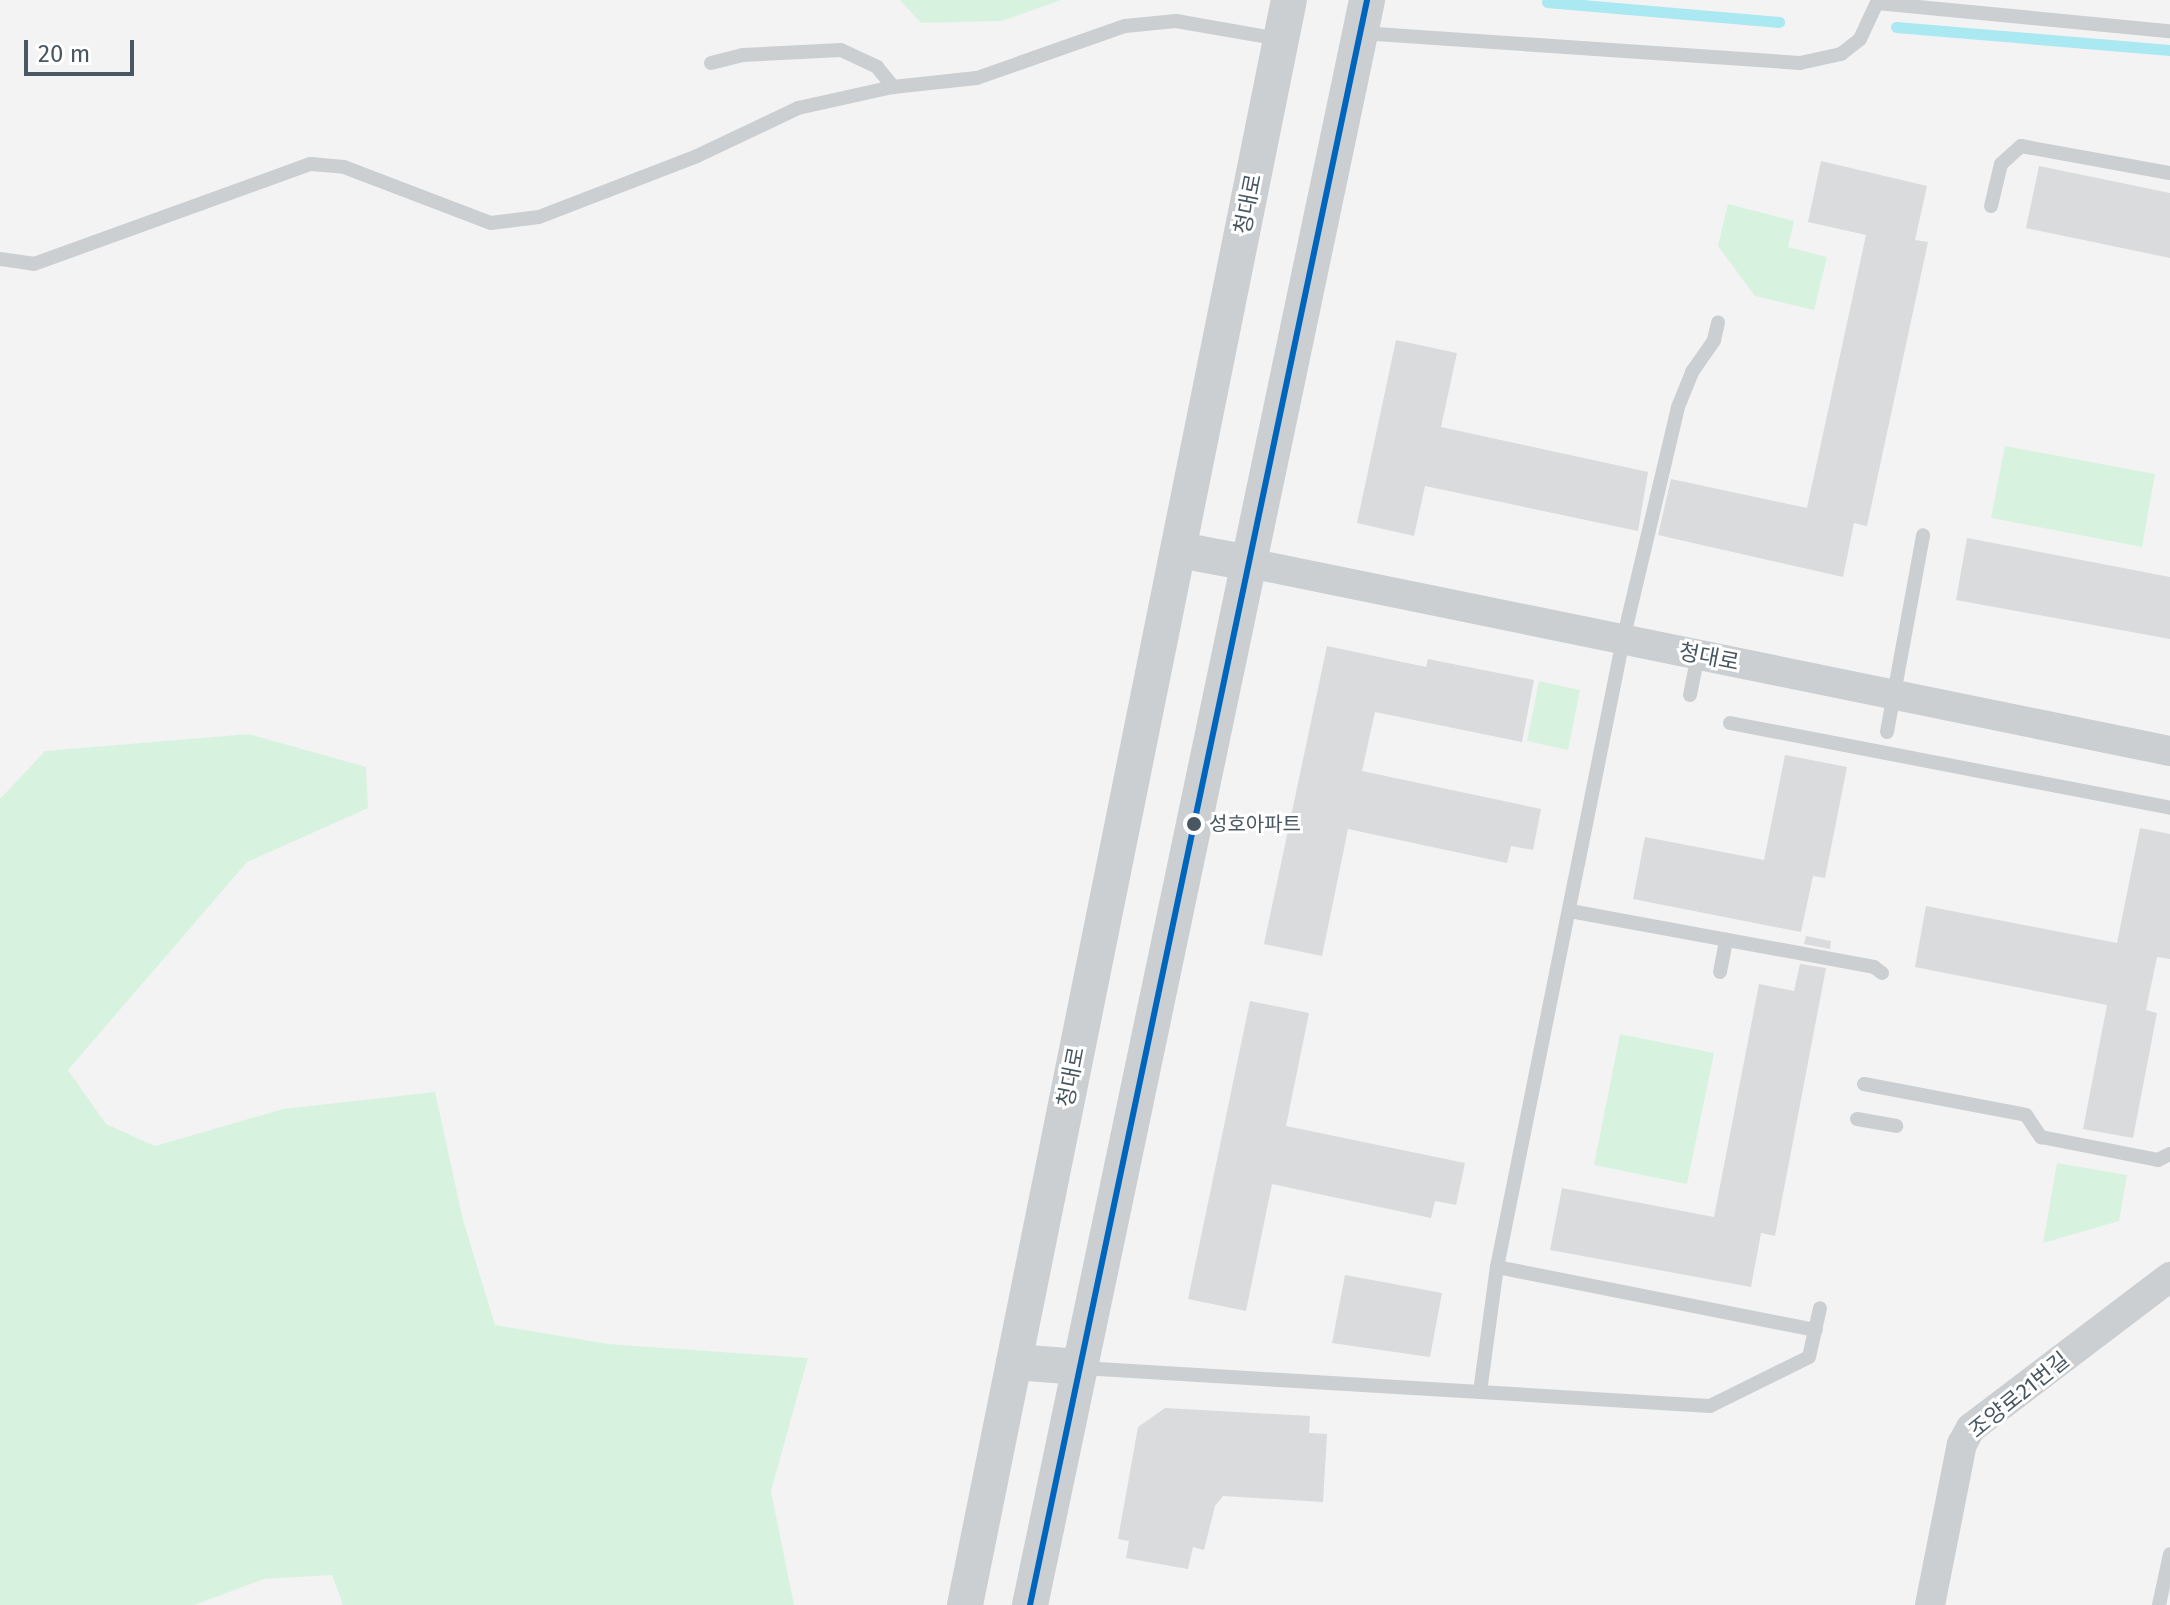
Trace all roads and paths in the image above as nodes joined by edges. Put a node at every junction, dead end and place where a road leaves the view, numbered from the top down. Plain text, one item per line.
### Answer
1 (1289, 0) edge
2 (1877, 2) edge
3 (1364, 17) edge
4 (2170, 31) edge
5 (1281, 40) junction
6 (711, 63) dead end
7 (893, 87) junction
8 (2170, 173) edge
9 (1991, 206) dead end
10 (0, 259) edge
11 (1718, 322) dead end
12 (1923, 535) dead end
13 (1180, 550) junction
14 (1249, 563) junction
15 (1623, 640) junction
16 (1698, 655) junction
17 (1894, 694) junction
18 (1690, 695) dead end
19 (1730, 723) dead end
20 (1887, 732) dead end
21 (2170, 751) edge
22 (2170, 808) edge
23 (1570, 911) junction
24 (1726, 940) junction
25 (1720, 972) dead end
26 (1882, 973) dead end
27 (1864, 1084) dead end
28 (1857, 1119) dead end
29 (1896, 1126) dead end
30 (2170, 1154) edge
31 (1497, 1267) junction
32 (2170, 1277) edge
33 (1820, 1308) dead end
34 (1816, 1330) junction
35 (1014, 1362) junction
36 (1081, 1367) junction
37 (1480, 1392) junction
38 (2170, 1554) edge
39 (965, 1605) edge
40 (1030, 1605) edge
41 (1930, 1605) edge
42 (2159, 1605) edge

1 - 5 street, 청대로
2 - 3 lane
2 - 4 lane
3 - 14 street
5 - 7 lane
5 - 13 street, 청대로
6 - 7 lane
7 - 10 lane
8 - 9 lane
11 - 15 lane
12 - 17 lane
13 - 14 street, 청대로
13 - 35 street, 청대로
14 - 15 street, 청대로
14 - 36 street
15 - 16 street, 청대로
15 - 23 lane
16 - 17 street, 청대로
16 - 18 lane
17 - 20 lane
17 - 21 street, 청대로
19 - 22 lane
23 - 24 lane
23 - 31 lane
24 - 25 lane
24 - 26 lane
27 - 30 lane
28 - 29 lane
31 - 34 lane
31 - 37 lane
32 - 41 street, 조양로21번길
33 - 34 lane
34 - 37 lane
35 - 36 street
35 - 39 street, 청대로
36 - 37 lane
36 - 40 street
38 - 42 lane

